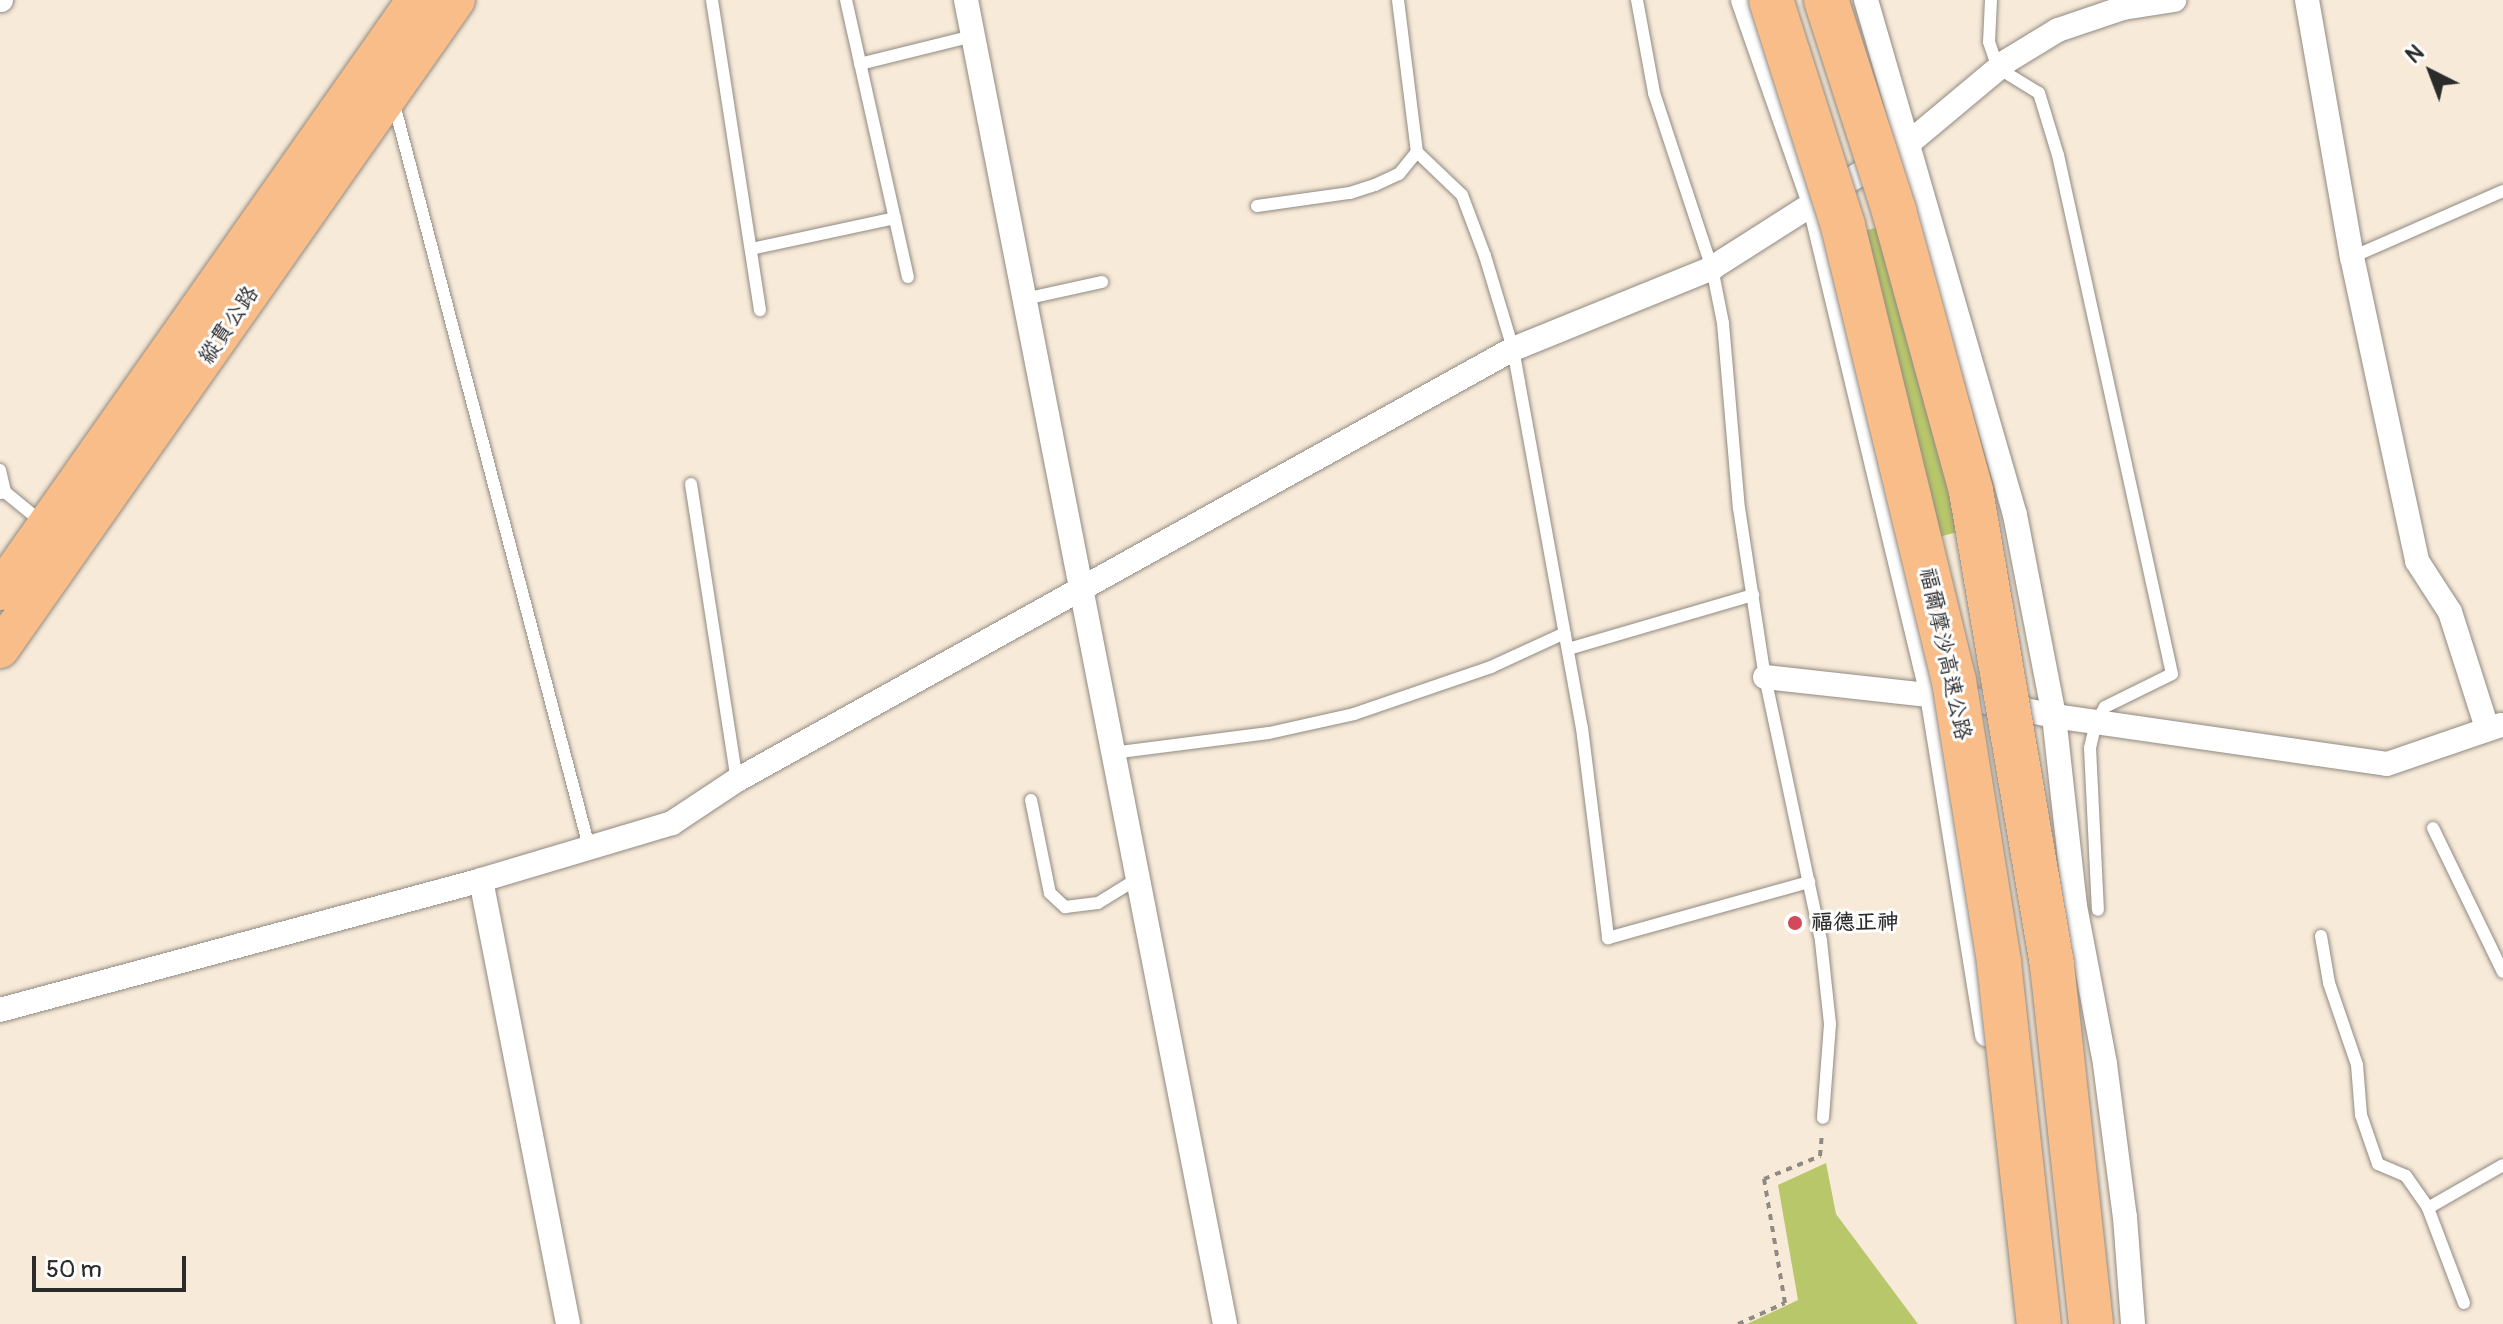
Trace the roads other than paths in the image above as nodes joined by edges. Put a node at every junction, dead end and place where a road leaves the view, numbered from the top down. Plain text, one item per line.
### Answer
1 (416, 0) edge
2 (456, 0) edge
3 (712, 0) edge
4 (846, 0) edge
5 (966, 0) edge
6 (1398, 0) edge
7 (1637, 0) edge
8 (1743, 0) edge
9 (1771, 0) edge
10 (1826, 0) edge
11 (1866, 0) edge
12 (1991, 0) edge
13 (2174, 0) edge
14 (2307, 0) edge
15 (973, 36) junction
16 (860, 64) junction
17 (1998, 68) junction
18 (390, 89) junction
19 (1910, 142) junction
20 (1417, 152) junction
21 (2503, 191) edge
22 (1814, 203) junction
23 (1257, 206) dead end
24 (895, 218) junction
25 (751, 249) junction
26 (2352, 257) junction
27 (1712, 268) junction
28 (908, 277) dead end
29 (1102, 282) dead end
30 (1024, 299) junction
31 (760, 310) dead end
32 (1513, 349) junction
33 (0, 470) edge
34 (691, 484) dead end
35 (2, 493) edge
36 (60, 535) junction
37 (1080, 588) junction
38 (0, 591) edge
39 (1753, 595) junction
40 (1565, 633) junction
41 (0, 649) edge
42 (1568, 649) junction
43 (1765, 677) junction
44 (1932, 695) junction
45 (2054, 716) junction
46 (2096, 722) junction
47 (2495, 726) edge
48 (1112, 753) junction
49 (737, 780) junction
50 (1031, 800) dead end
51 (2433, 828) dead end
52 (589, 847) junction
53 (1137, 879) junction
54 (481, 880) junction
55 (1809, 882) junction
56 (2098, 910) dead end
57 (2321, 936) dead end
58 (2503, 972) edge
59 (0, 1010) edge
60 (1823, 1118) road end
61 (2503, 1165) edge
62 (2428, 1208) junction
63 (2464, 1303) dead end
64 (568, 1324) edge
65 (1225, 1324) edge
66 (2025, 1324) edge
67 (2039, 1324) edge
68 (2091, 1324) edge
69 (2133, 1324) edge

1 - 36 main road, 縱貫公路
2 - 18 main road, 縱貫公路
3 - 25 lane
4 - 16 lane
5 - 15 street
6 - 20 lane
7 - 27 lane
8 - 22 street
9 - 67 highway, 福爾摩沙高速公路, bridge
10 - 68 highway, bridge
11 - 19 street
12 - 17 lane
13 - 17 street
14 - 26 street
15 - 16 lane
15 - 30 street
16 - 24 lane
17 - 19 street
17 - 46 lane
18 - 36 main road, 縱貫公路
18 - 52 lane
19 - 22 street
19 - 45 street
20 - 23 lane
20 - 32 lane
21 - 26 lane
22 - 27 street
22 - 44 street
24 - 25 lane
24 - 28 lane
25 - 31 lane
26 - 47 street
27 - 32 street
27 - 39 lane
29 - 30 lane
30 - 37 street
32 - 37 street
32 - 40 lane
33 - 35 lane
34 - 49 lane
35 - 36 lane
36 - 38 main road, 縱貫公路
36 - 41 main road, 縱貫公路
37 - 48 street
37 - 49 street
39 - 42 lane
39 - 43 lane
40 - 42 lane
40 - 48 lane
42 - 55 lane
43 - 44 street
43 - 55 lane
44 - 45 street
44 - 66 street
45 - 46 street
45 - 69 street
46 - 47 street
46 - 56 lane
48 - 53 street
49 - 52 street
50 - 53 lane
51 - 58 lane
52 - 54 street
53 - 65 street
54 - 59 street
54 - 64 street
55 - 60 lane
57 - 62 lane
61 - 62 lane
62 - 63 lane

